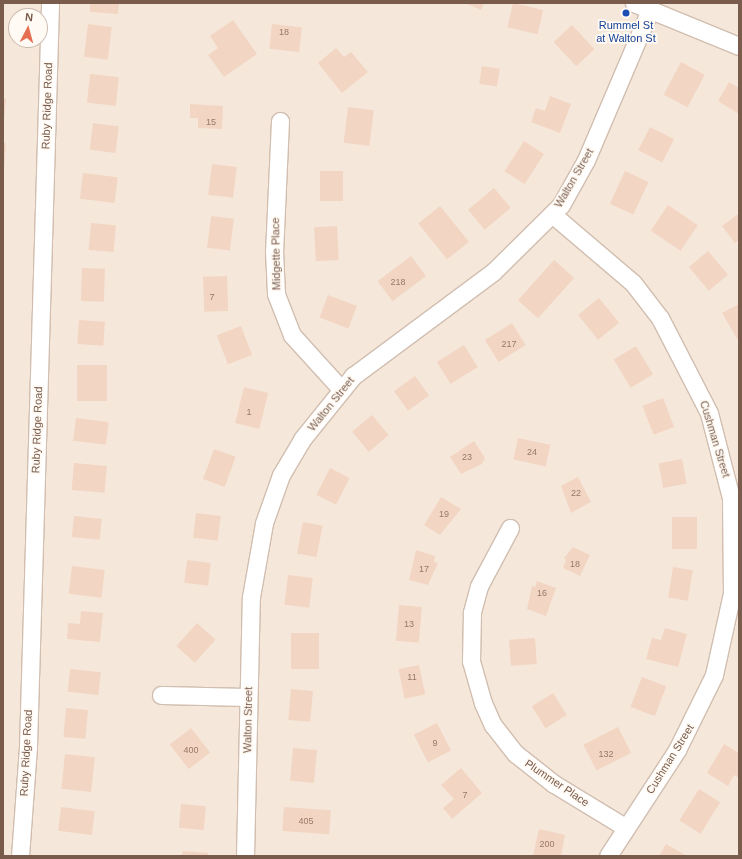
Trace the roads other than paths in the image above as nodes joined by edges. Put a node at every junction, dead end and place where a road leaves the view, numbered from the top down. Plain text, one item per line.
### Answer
1 (50, 3) edge
2 (634, 3) edge
3 (650, 10) junction
4 (739, 46) edge
5 (280, 121) dead end
6 (552, 214) junction
7 (341, 389) junction
8 (510, 528) dead end
9 (161, 695) dead end
10 (248, 697) junction
11 (625, 827) junction
12 (20, 856) edge
13 (245, 856) edge
14 (608, 856) edge

1 - 12 street, Ruby Ridge Road
2 - 3 street
3 - 4 street
3 - 6 street, Walton Street
5 - 7 street, Midgette Place
6 - 7 street, Walton Street
6 - 11 street, Cushman Street
7 - 10 street, Walton Street
8 - 11 street, Plummer Place
9 - 10 street
10 - 13 street, Walton Street
11 - 14 street, Cushman Street

